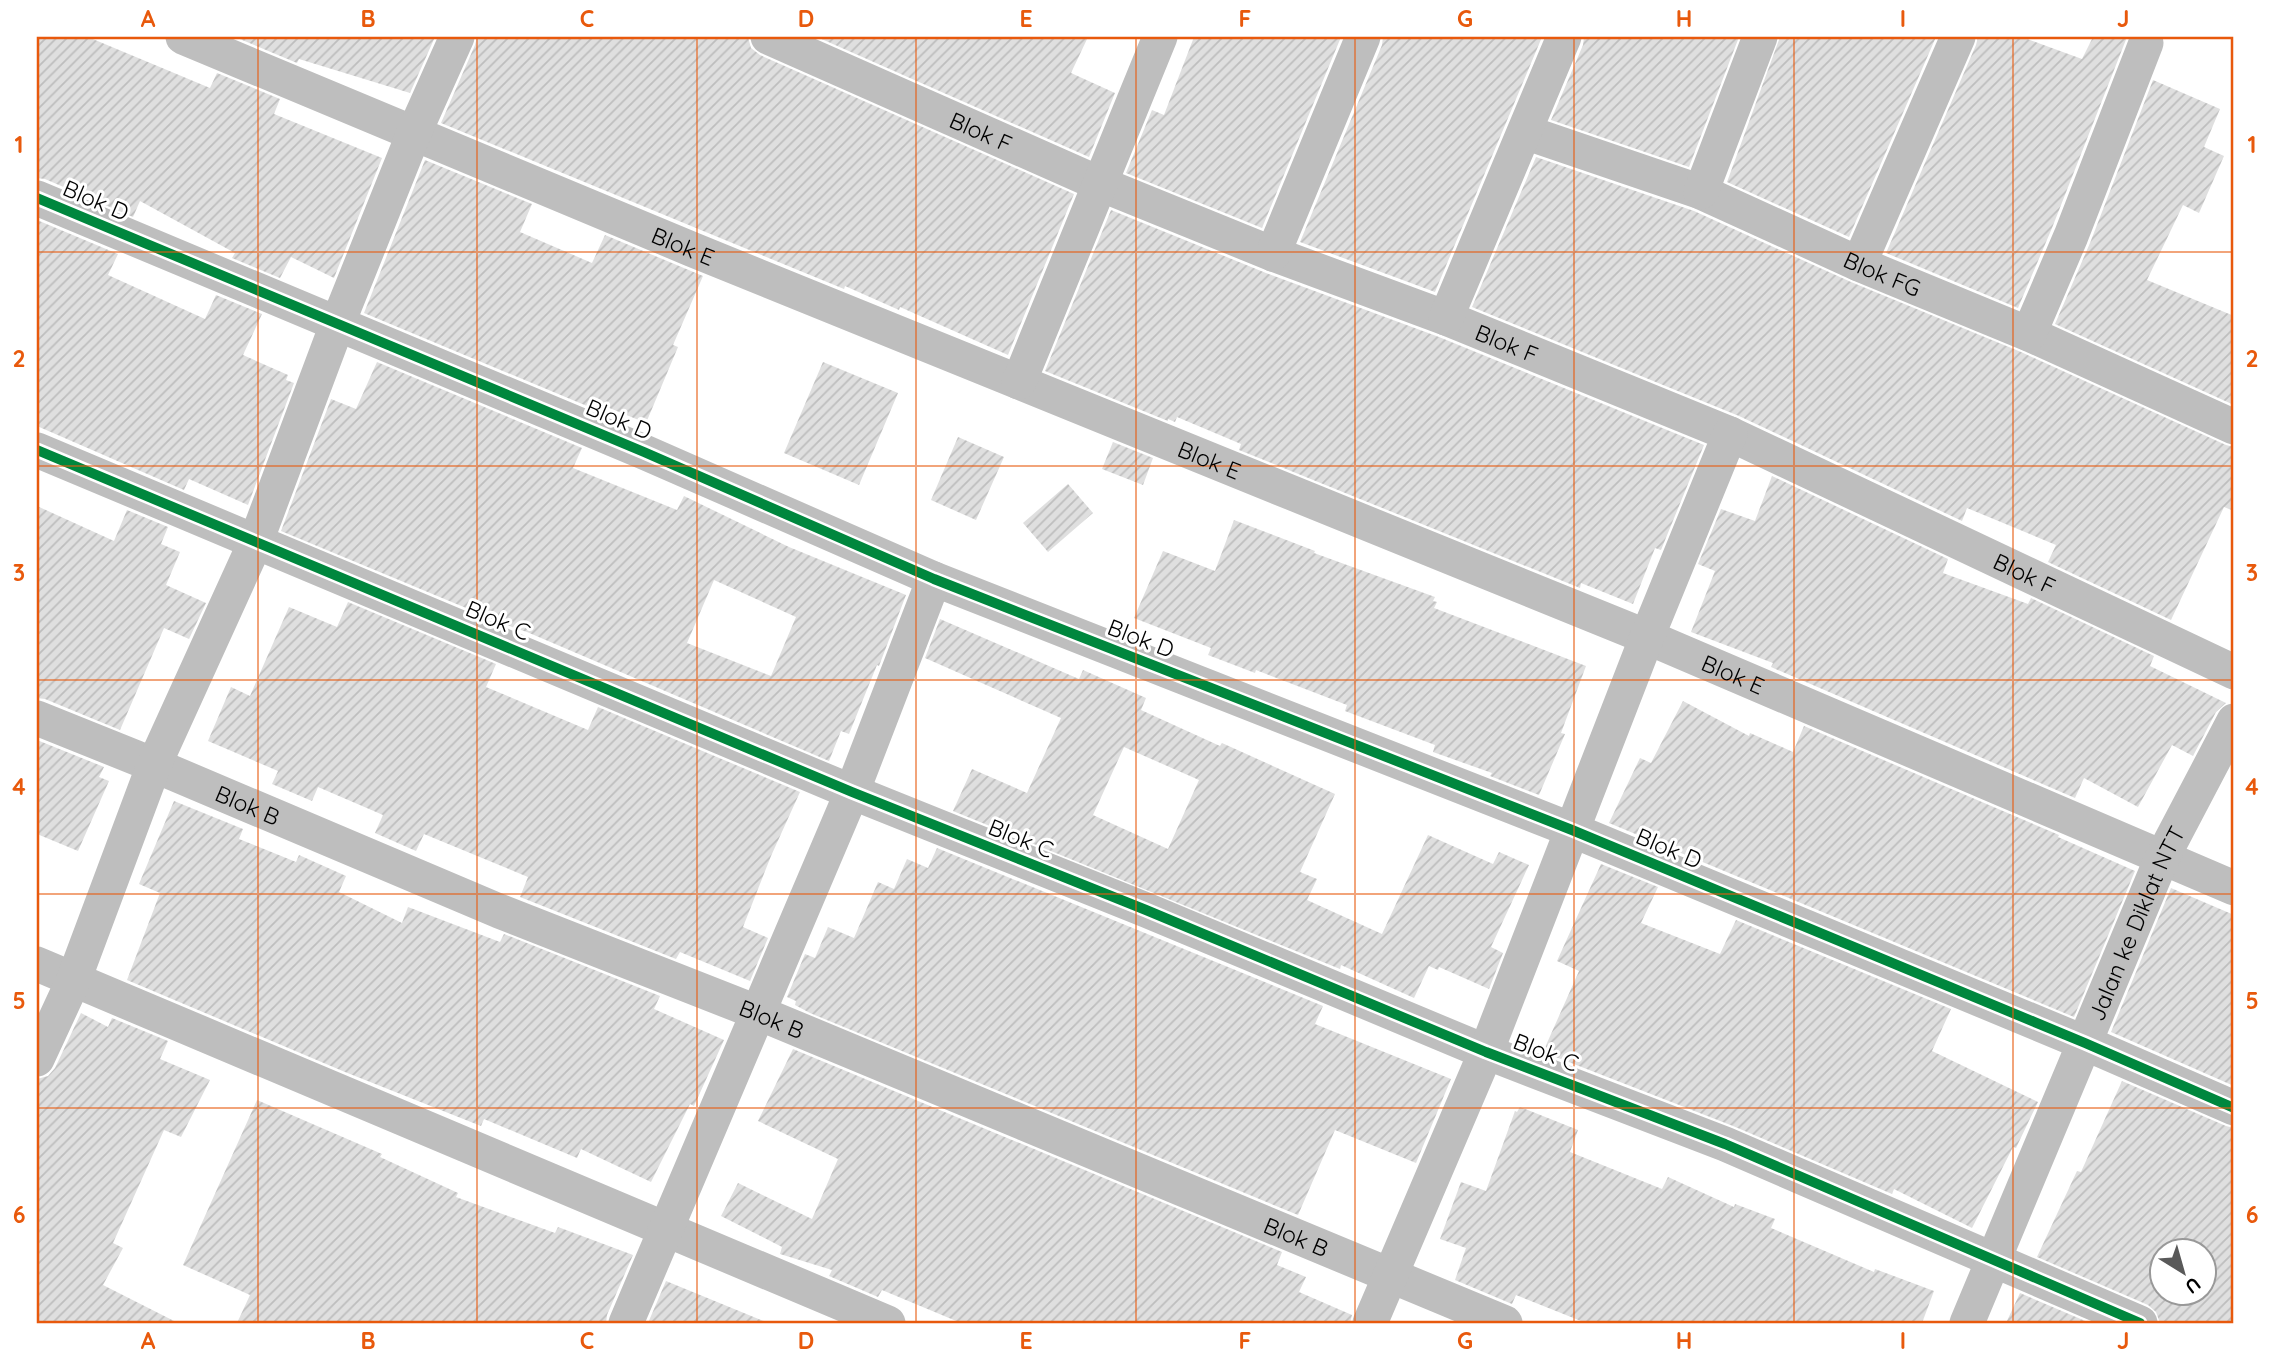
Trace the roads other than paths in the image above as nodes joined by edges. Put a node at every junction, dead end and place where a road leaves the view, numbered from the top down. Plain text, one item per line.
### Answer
1 (183, 37) edge
2 (457, 37) edge
3 (768, 37) edge
4 (1160, 37) edge
5 (1363, 37) edge
6 (1564, 37) edge
7 (1760, 37) edge
8 (1958, 37) edge
9 (2146, 43) dead end
10 (414, 132) junction
11 (1525, 132) junction
12 (1098, 183) junction
13 (1701, 192) junction
14 (37, 198) edge
15 (1273, 254) junction
16 (1858, 264) junction
17 (1446, 318) junction
18 (337, 325) junction
19 (2029, 334) junction
20 (1019, 382) junction
21 (2234, 427) edge
22 (1730, 434) junction
23 (37, 450) edge
24 (256, 541) junction
25 (934, 579) junction
26 (1647, 637) junction
27 (2234, 672) edge
28 (37, 719) edge
29 (2234, 721) edge
30 (154, 765) junction
31 (852, 792) junction
32 (1572, 830) junction
33 (2162, 858) junction
34 (2234, 888) edge
35 (37, 964) edge
36 (74, 979) junction
37 (759, 1013) junction
38 (2085, 1043) junction
39 (1486, 1052) junction
40 (37, 1059) edge
41 (2234, 1108) edge
42 (664, 1229) junction
43 (1993, 1259) junction
44 (1389, 1274) junction
45 (626, 1323) edge
46 (888, 1323) edge
47 (1370, 1323) edge
48 (1505, 1323) edge
49 (1967, 1323) edge
50 (2140, 1323) edge

1 - 10 street, Blok E
2 - 10 street
3 - 12 street, Blok F
4 - 12 street
5 - 15 street
6 - 11 street
7 - 13 street
8 - 16 street
9 - 19 street
10 - 18 street
10 - 20 street, Blok E
11 - 13 street, Blok FG
11 - 17 street
12 - 15 street, Blok F
12 - 20 street
13 - 16 street, Blok FG
14 - 18 street, Blok D
15 - 17 street, Blok F
16 - 19 street, Blok FG
17 - 22 street, Blok F
18 - 24 street
18 - 25 street, Blok D
19 - 21 street, Blok FG
20 - 26 street, Blok E
22 - 26 street
22 - 27 street, Blok F
23 - 24 street, Blok C
24 - 30 street
24 - 31 street, Blok C
25 - 31 street
25 - 32 street, Blok D
26 - 32 street
26 - 33 street, Blok E
28 - 30 street, Blok B
29 - 33 street, Jalan ke Diklat NTT
30 - 36 street
30 - 37 street, Blok B
31 - 37 street
31 - 39 street, Blok C
32 - 38 street, Blok D
32 - 39 street
33 - 34 street, Blok E
33 - 38 street, Jalan ke Diklat NTT
35 - 36 street
36 - 40 street
36 - 42 street
37 - 42 street
37 - 44 street, Blok B
38 - 41 street, Blok D
38 - 43 street, Jalan ke Diklat NTT
39 - 43 street, Blok C
39 - 44 street
42 - 45 street
42 - 46 street
43 - 49 street, Jalan ke Diklat NTT
43 - 50 street, Blok C
44 - 47 street
44 - 48 street, Blok B

